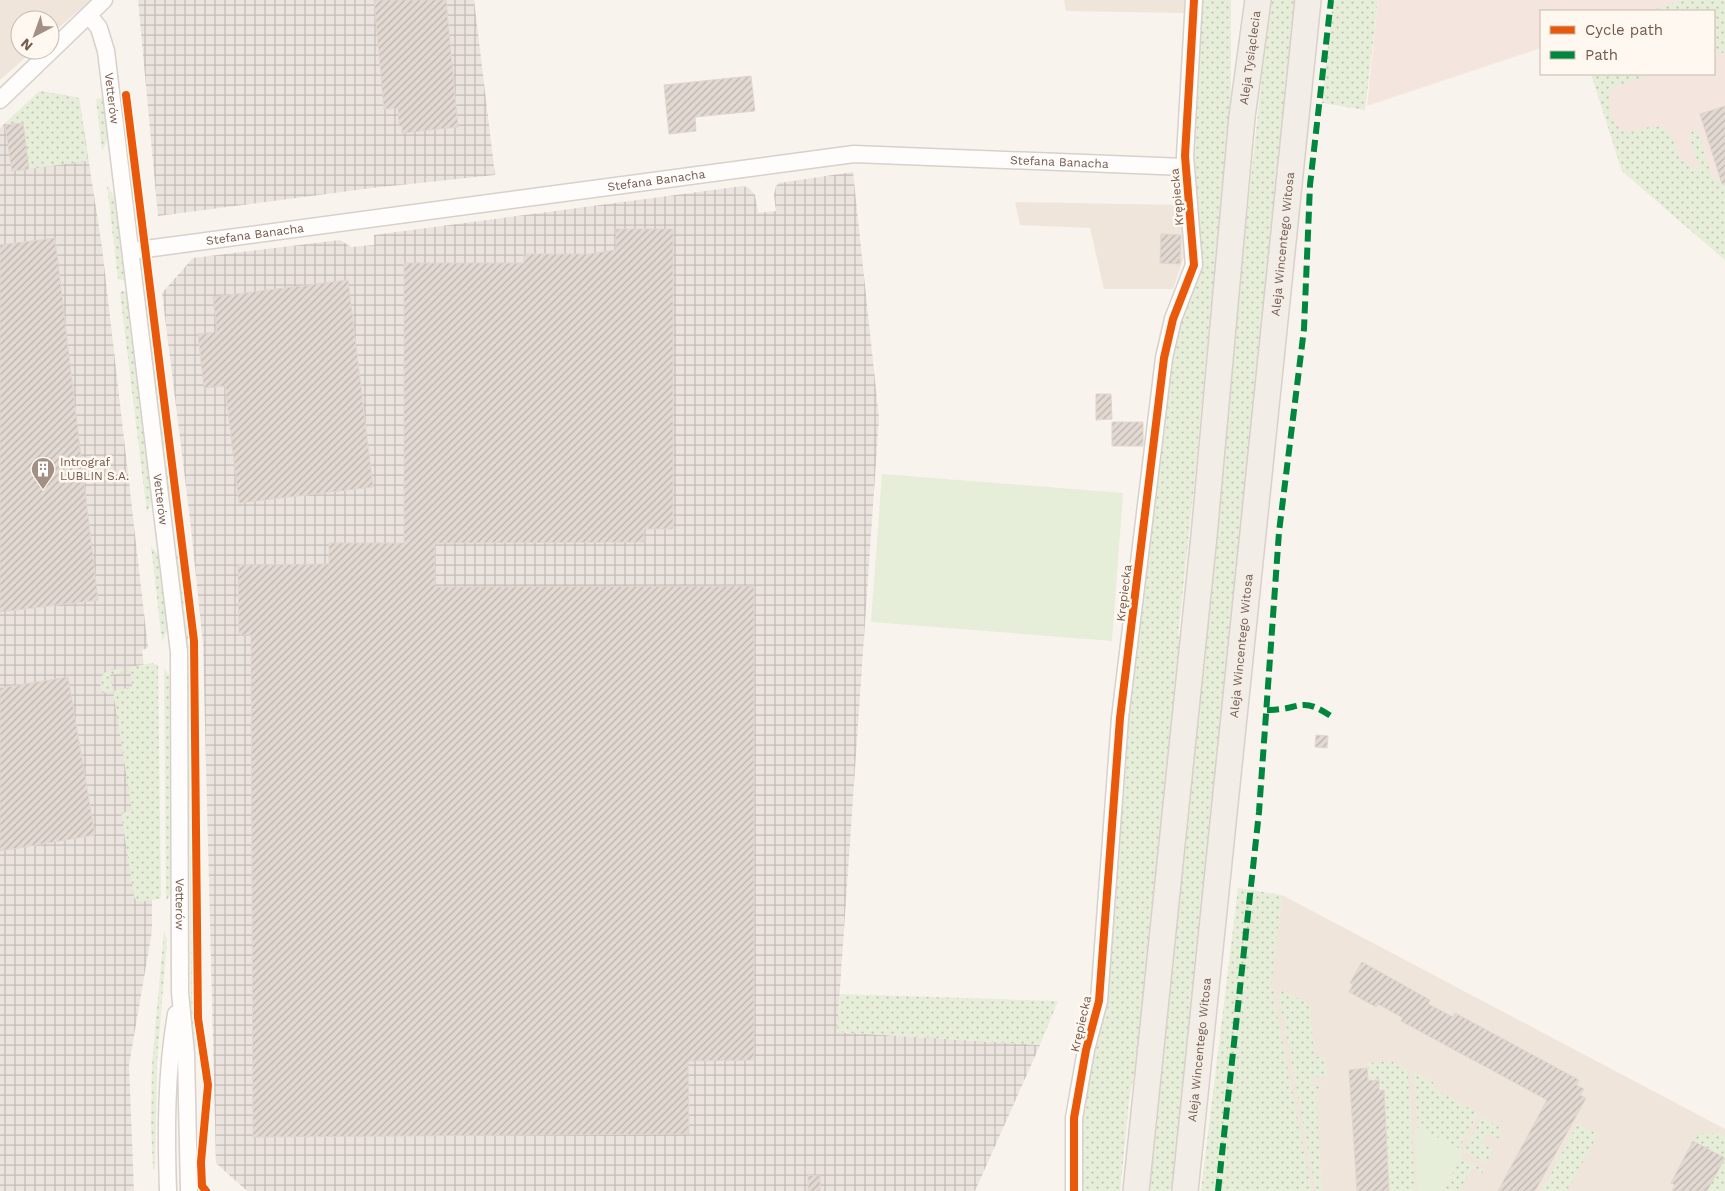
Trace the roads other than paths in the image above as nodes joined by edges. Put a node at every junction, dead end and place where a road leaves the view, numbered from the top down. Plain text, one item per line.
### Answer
1 (104, 0) edge
2 (1194, 0) edge
3 (1241, 0) edge
4 (1258, 0) edge
5 (1308, 0) edge
6 (88, 15) junction
7 (0, 100) edge
8 (1242, 116) junction
9 (1185, 167) junction
10 (131, 251) junction
11 (180, 992) junction
12 (168, 1191) edge
13 (189, 1191) edge
14 (1074, 1191) edge
15 (1136, 1191) edge
16 (1185, 1191) edge

1 - 6 street
2 - 9 street, Krępiecka
3 - 8 main road
4 - 8 main road, Aleja Tysiąclecia
5 - 16 main road, Aleja Wincentego Witosa
6 - 7 street
6 - 10 street, Vetterów
8 - 15 main road
9 - 10 street, Stefana Banacha
9 - 14 street, Krępiecka
10 - 11 street, Vetterów
11 - 12 street, Vetterów
11 - 13 street, Vetterów

